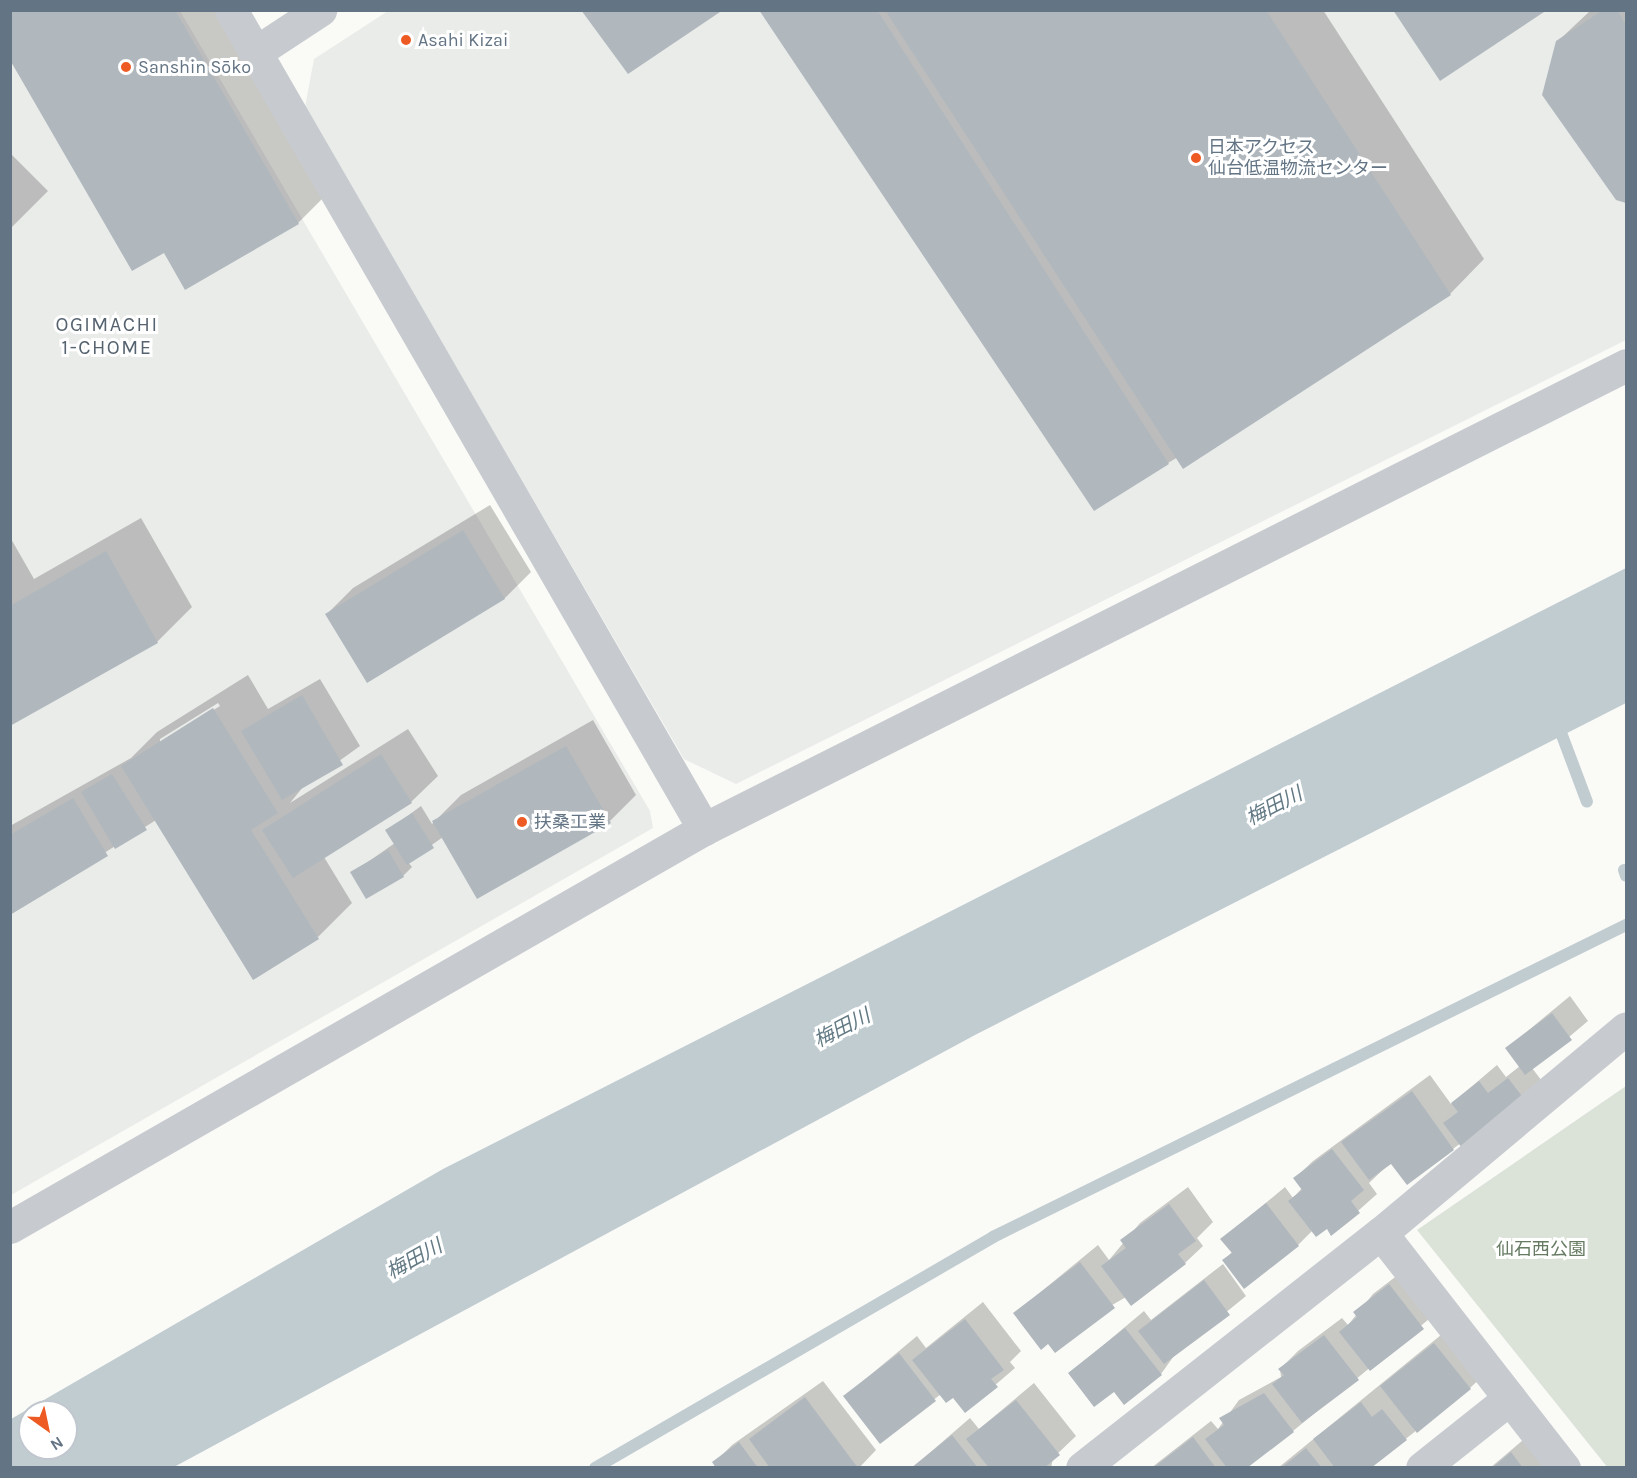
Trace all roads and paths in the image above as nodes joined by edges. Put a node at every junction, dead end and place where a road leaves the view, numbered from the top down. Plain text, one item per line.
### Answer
1 (231, 10) edge
2 (320, 10) edge
3 (256, 52) junction
4 (1626, 365) edge
5 (704, 829) junction
6 (1626, 1028) edge
7 (10, 1227) edge
8 (1381, 1233) junction
9 (1510, 1398) junction
10 (1082, 1467) edge
11 (1422, 1467) edge
12 (1564, 1467) edge

1 - 3 street
2 - 3 street
3 - 5 street
4 - 5 street
5 - 7 street
6 - 8 street
8 - 9 street
8 - 10 street
9 - 11 street
9 - 12 street

